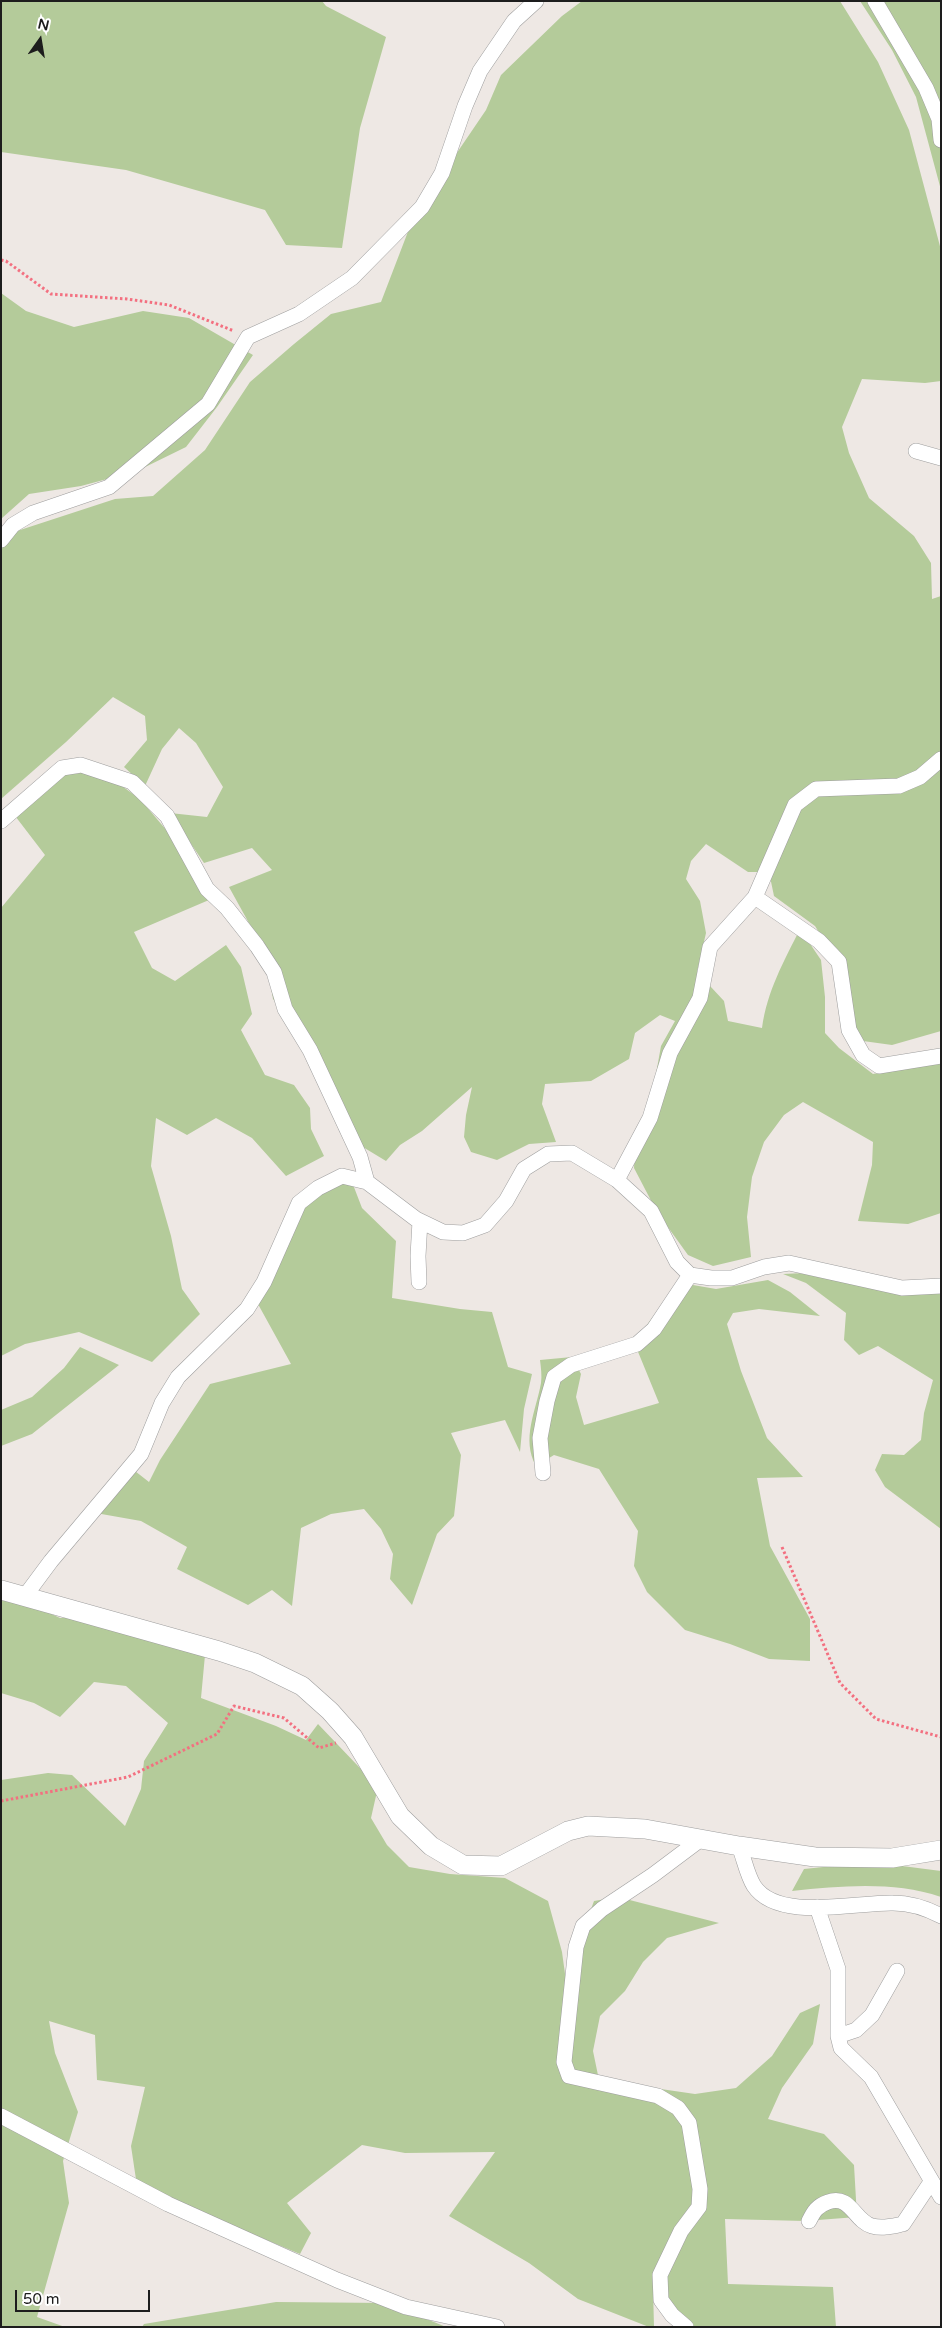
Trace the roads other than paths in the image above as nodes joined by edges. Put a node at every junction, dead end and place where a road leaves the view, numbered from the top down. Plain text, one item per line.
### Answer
1 (536, 1) edge
2 (874, 1) edge
3 (941, 140) edge
4 (916, 451) dead end
5 (941, 458) edge
6 (1, 540) edge
7 (941, 759) edge
8 (1, 821) edge
9 (755, 897) junction
10 (941, 1056) edge
11 (617, 1180) junction
12 (367, 1182) junction
13 (420, 1221) junction
14 (690, 1275) junction
15 (419, 1282) dead end
16 (941, 1286) edge
17 (543, 1473) dead end
18 (1, 1590) edge
19 (25, 1596) junction
20 (701, 1839) junction
21 (739, 1846) junction
22 (941, 1850) edge
23 (817, 1907) junction
24 (941, 1916) edge
25 (897, 1972) dead end
26 (838, 2036) junction
27 (1, 2116) edge
28 (931, 2182) junction
29 (941, 2197) edge
30 (809, 2220) dead end
31 (497, 2327) edge
32 (686, 2327) edge

1 - 6 street
2 - 3 street
4 - 5 street
7 - 9 street
8 - 12 street
9 - 10 street
9 - 11 street
11 - 13 street
11 - 14 street
12 - 13 street
12 - 19 street
13 - 15 street
14 - 16 street
14 - 17 street
18 - 19 street
19 - 20 street
20 - 21 street
20 - 32 street
21 - 22 street
21 - 23 street
23 - 24 street
23 - 26 street
25 - 26 street
26 - 28 street
27 - 31 street
28 - 29 street
28 - 30 street

